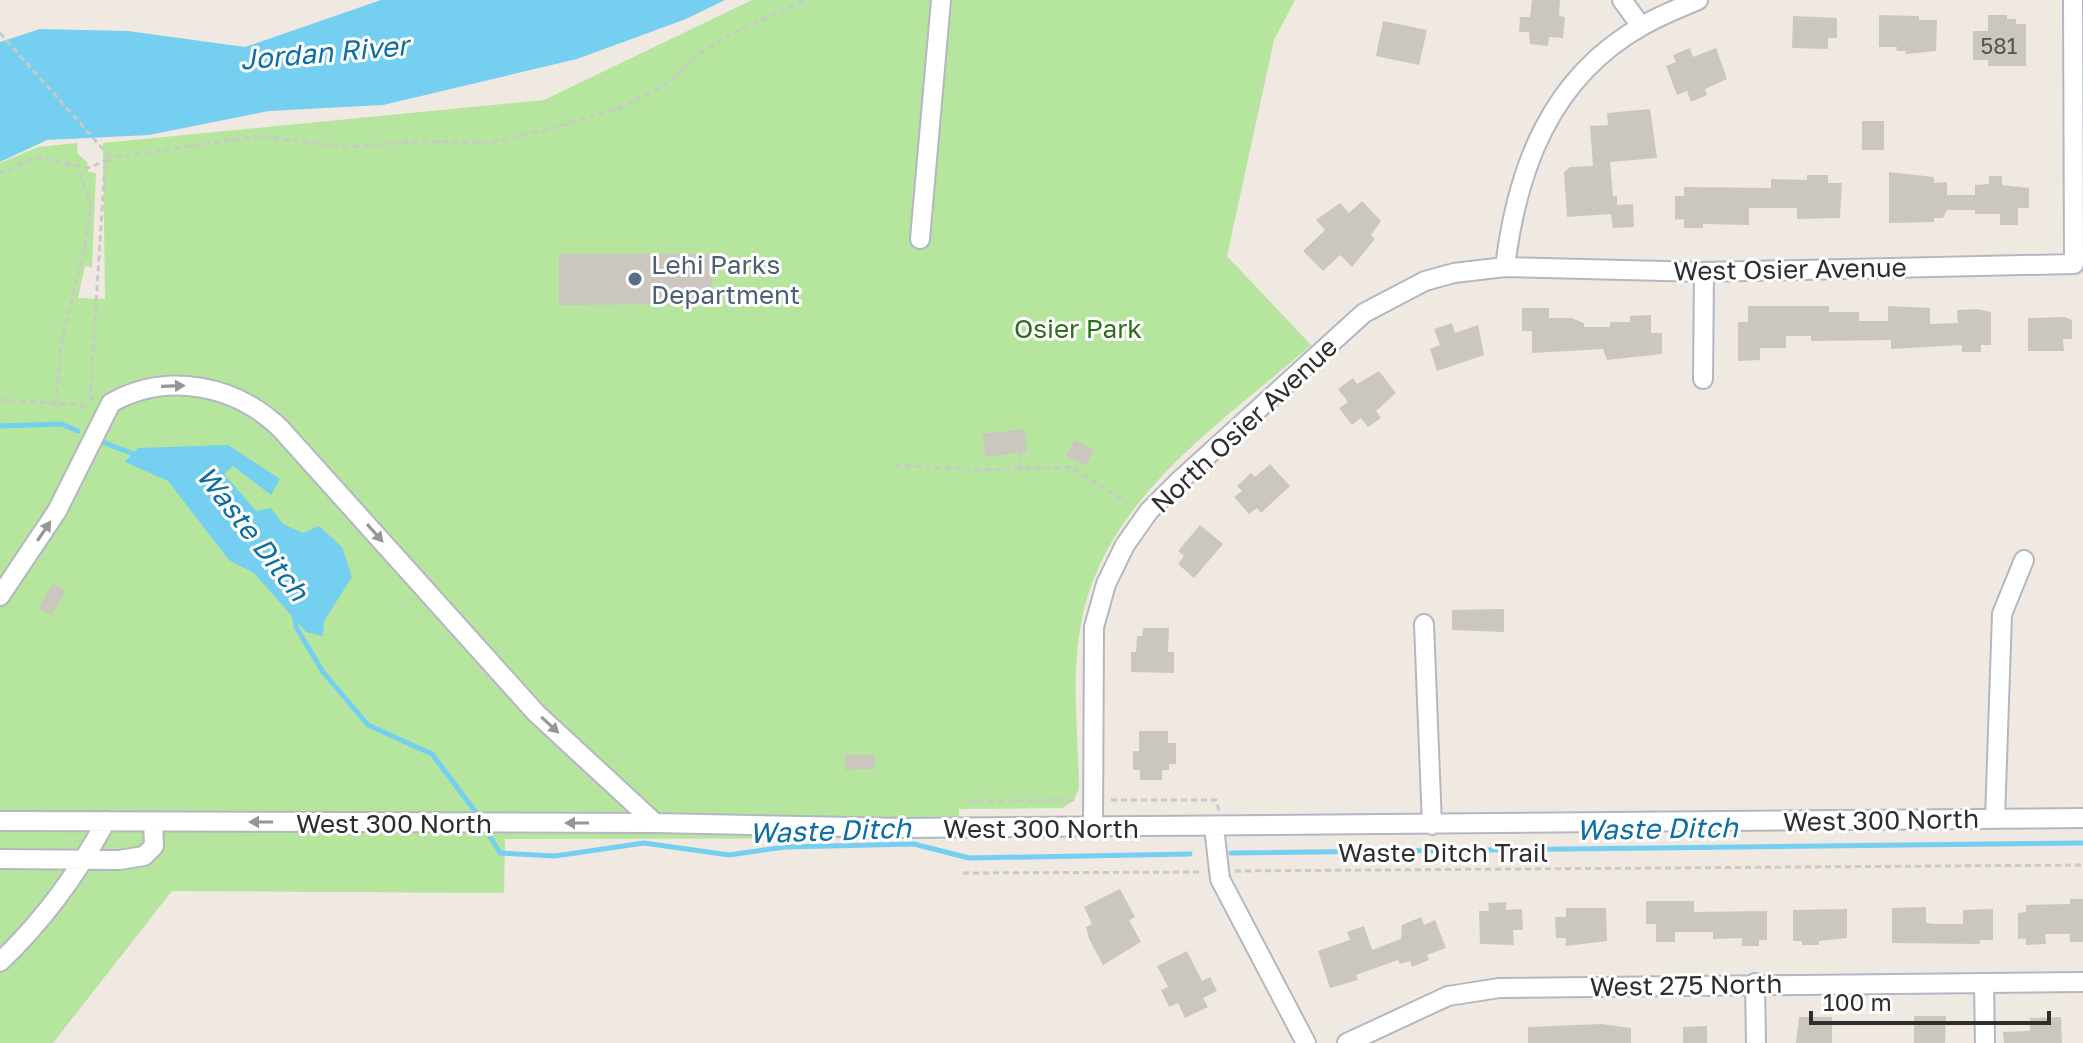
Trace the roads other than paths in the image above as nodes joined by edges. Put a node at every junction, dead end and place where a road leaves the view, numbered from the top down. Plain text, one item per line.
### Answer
1 (941, 0) edge
2 (1622, 0) edge
3 (1698, 0) edge
4 (2073, 0) edge
5 (1641, 26) junction
6 (920, 239) dead end
7 (1505, 267) junction
8 (1704, 272) junction
9 (1703, 379) dead end
10 (2024, 560) dead end
11 (0, 596) edge
12 (1424, 624) dead end
13 (2083, 818) edge
14 (1995, 819) junction
15 (0, 821) edge
16 (106, 821) junction
17 (153, 822) junction
18 (655, 823) junction
19 (1432, 825) junction
20 (1214, 827) junction
21 (1093, 828) junction
22 (0, 859) edge
23 (85, 860) junction
24 (0, 962) edge
25 (2083, 982) edge
26 (1755, 983) junction
27 (1984, 983) junction
28 (1306, 1043) edge
29 (1347, 1043) edge
30 (1756, 1043) edge
31 (1985, 1043) edge

1 - 6 street
2 - 5 street
3 - 5 street
4 - 8 street, West Osier Avenue
5 - 7 street
7 - 8 street, West Osier Avenue
7 - 21 street, North Osier Avenue
8 - 9 street
10 - 14 street
11 -> 18 street
12 - 19 street
13 - 14 street, West 300 North
14 - 19 street, West 300 North
15 - 16 street, West 300 North
16 - 17 street, West 300 North
16 - 23 street
18 -> 17 street, West 300 North
17 - 23 street
18 - 21 street, West 300 North
19 - 20 street, West 300 North
20 - 21 street, West 300 North
20 - 28 street
22 - 23 street
23 - 24 street
25 - 27 street, West 275 North
26 - 27 street, West 275 North
26 - 29 street, West 275 North
26 - 30 street
27 - 31 street

